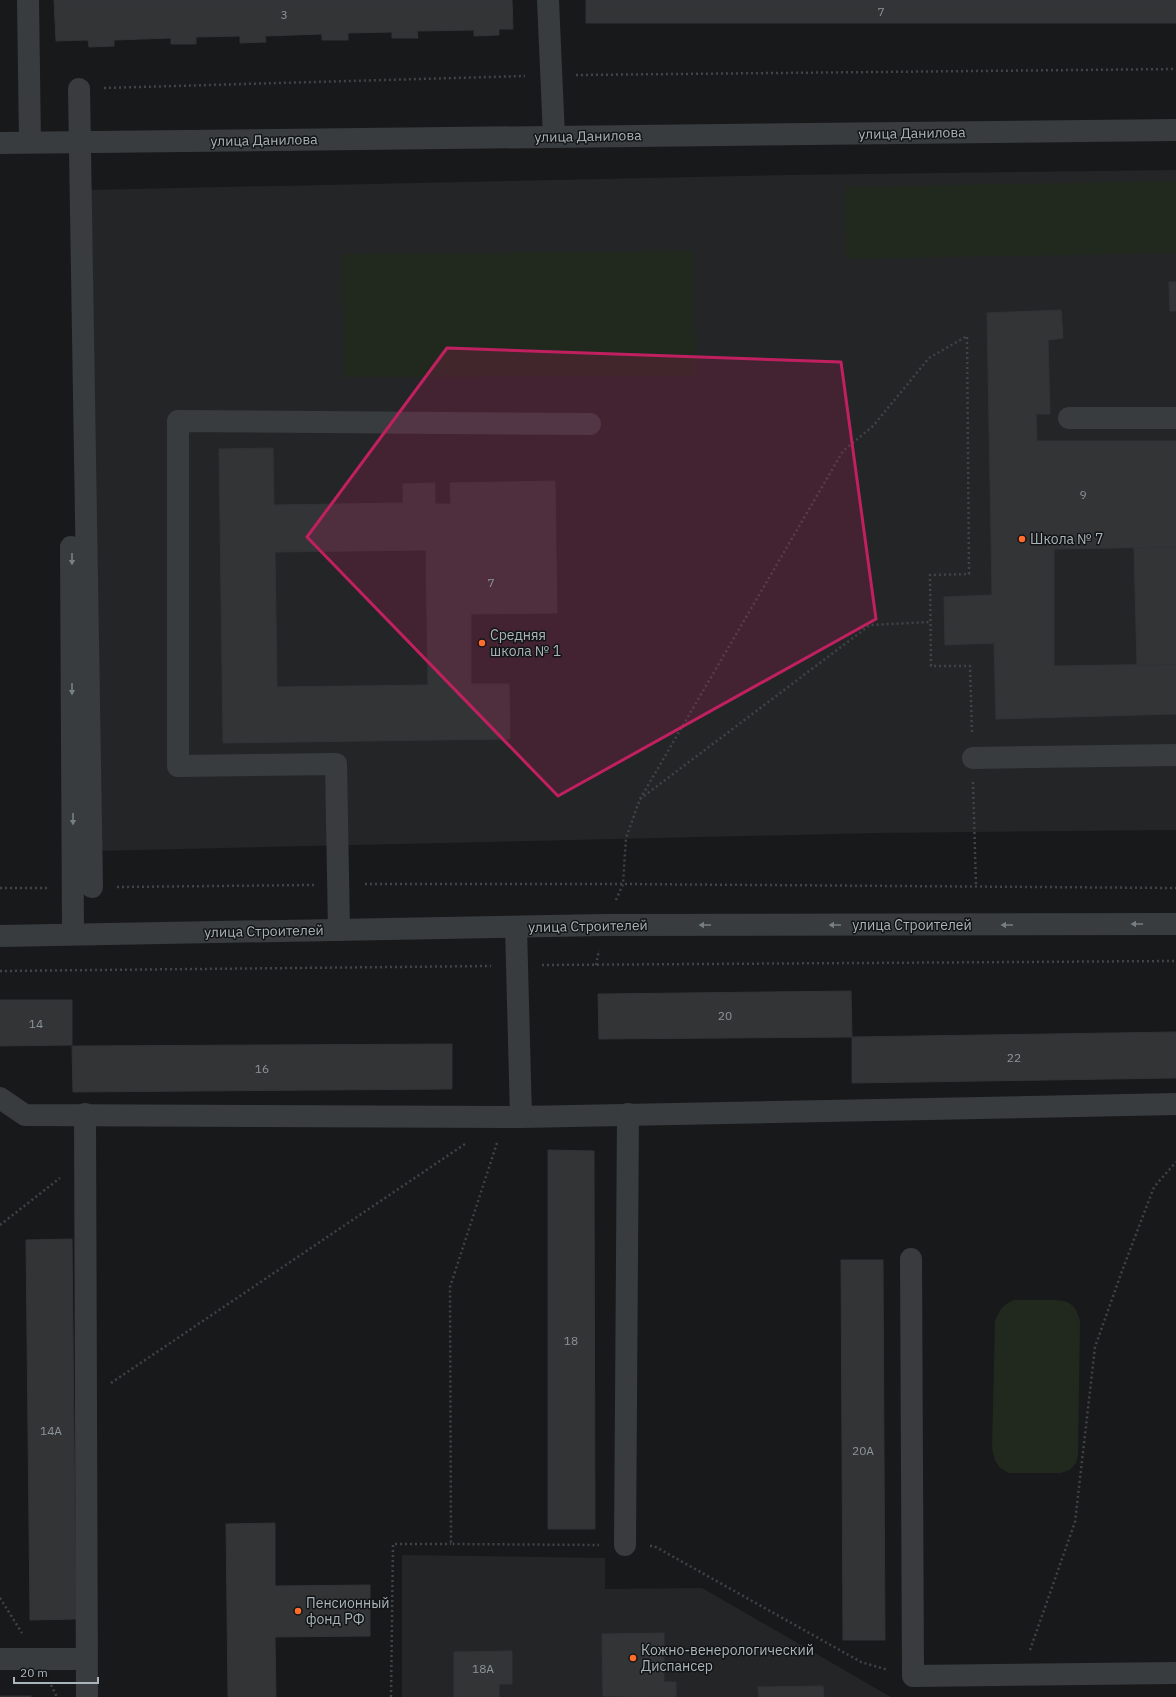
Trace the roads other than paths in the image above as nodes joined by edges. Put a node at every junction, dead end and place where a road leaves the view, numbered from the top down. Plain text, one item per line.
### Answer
1 (28, 0) edge
2 (548, 0) edge
3 (79, 89) road end
4 (1176, 130) edge
5 (554, 137) junction
6 (30, 142) junction
7 (75, 142) junction
8 (0, 143) edge
9 (1069, 418) dead end
10 (1176, 418) edge
11 (590, 424) dead end
12 (1176, 755) edge
13 (973, 758) dead end
14 (1176, 924) edge
15 (516, 926) junction
16 (339, 930) junction
17 (73, 934) junction
18 (0, 936) edge
19 (0, 1098) edge
20 (1176, 1104) edge
21 (85, 1114) junction
22 (628, 1114) junction
23 (513, 1117) junction
24 (911, 1260) dead end
25 (624, 1545) road end
26 (0, 1659) edge
27 (86, 1659) junction
28 (1176, 1673) edge
29 (87, 1697) edge

1 - 6 street
2 - 5 street
3 - 7 street
4 - 5 street, улица Данилова
5 - 7 street, улица Данилова
6 - 7 street, улица Данилова
6 - 8 street, улица Данилова
7 - 17 street
9 - 10 street
11 - 16 street
12 - 13 street
14 -> 15 street, улица Строителей
15 - 16 street, улица Строителей
15 - 23 street
16 - 17 street, улица Строителей
17 - 18 street, улица Строителей
19 - 21 street
20 - 22 street
21 - 23 street
21 - 27 street
22 - 23 street
22 - 25 street
24 - 28 street
26 - 27 street
27 - 29 street

